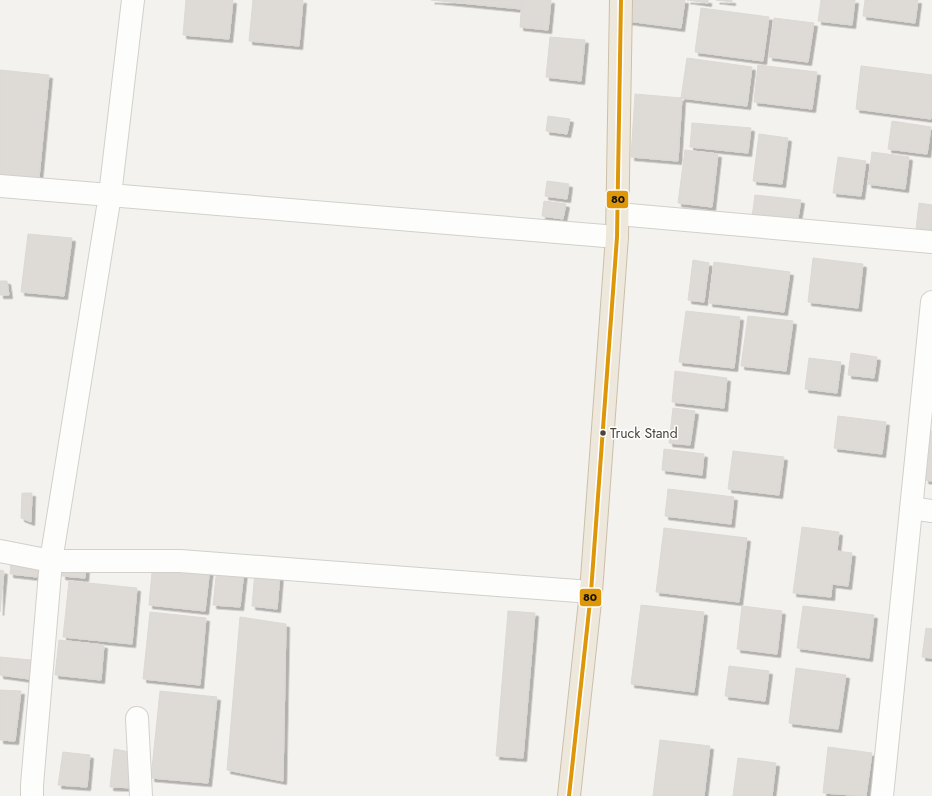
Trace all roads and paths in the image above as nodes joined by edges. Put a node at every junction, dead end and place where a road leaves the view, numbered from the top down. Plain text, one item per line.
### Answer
1 (133, 0) edge
2 (621, 0) edge
3 (0, 186) edge
4 (110, 195) junction
5 (618, 214) junction
6 (617, 237) junction
7 (932, 242) edge
8 (932, 302) edge
9 (922, 509) edge
10 (0, 552) edge
11 (51, 561) junction
12 (591, 592) junction
13 (137, 718) dead end
14 (32, 796) edge
15 (141, 796) edge
16 (569, 796) edge
17 (882, 796) edge

1 - 4 street
2 - 5 highway
3 - 4 street
4 - 6 street
4 - 11 street
5 - 6 highway
5 - 7 street
6 - 12 highway
8 - 9 street
9 - 17 street
10 - 11 street
11 - 12 street
11 - 14 street
12 - 16 highway
13 - 15 street

